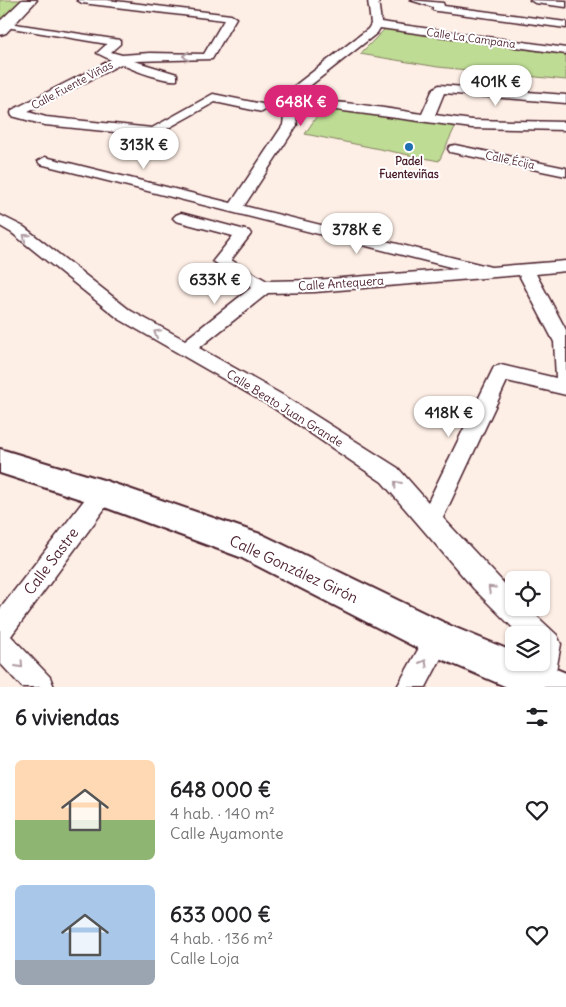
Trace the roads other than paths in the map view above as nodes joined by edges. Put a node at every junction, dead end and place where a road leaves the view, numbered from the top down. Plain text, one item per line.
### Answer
1 (30, 0) edge
2 (82, 0) edge
3 (203, 0) edge
4 (373, 0) edge
5 (415, 0) edge
6 (535, 0) edge
7 (566, 4) edge
8 (197, 14) junction
9 (376, 24) junction
10 (566, 25) edge
11 (3, 27) edge
12 (566, 51) edge
13 (121, 59) junction
14 (173, 77) dead end
15 (566, 99) edge
16 (302, 104) joint
17 (276, 107) junction
18 (17, 113) junction
19 (0, 116) edge
20 (427, 118) junction
21 (566, 126) edge
22 (455, 149) dead end
23 (45, 161) dead end
24 (566, 172) edge
25 (235, 208) junction
26 (181, 218) dead end
27 (0, 220) edge
28 (566, 266) edge
29 (524, 268) junction
30 (487, 271) junction
31 (264, 287) junction
32 (186, 350) junction
33 (566, 387) edge
34 (0, 461) edge
35 (103, 493) junction
36 (430, 520) junction
37 (529, 626) edge
38 (0, 630) edge
39 (438, 640) junction
40 (0, 643) edge
41 (547, 671) edge
42 (546, 685) edge
43 (40, 687) edge
44 (410, 687) edge

1 - 11 main road
2 - 8 street
3 - 8 street
4 - 9 street
5 - 10 street
6 - 7 street
8 -> 13 street
9 - 12 street, Calle La Campana
9 - 17 street
11 - 13 street
13 - 14 street, Calle Fuente Viñas
13 - 18 street, Calle Fuente Viñas
15 - 20 street
16 - 17 street
16 - 20 street
17 - 18 street, Calle Fuente Viñas
17 - 25 street
18 - 19 street
20 - 21 street
22 - 24 street, Calle Écija
23 - 25 street
25 - 30 street
26 - 31 street
32 -> 27 street, Calle Beato Juan Grande
28 - 29 street, Calle Antequera
29 - 30 street, Calle Antequera
29 - 33 street
30 - 31 street, Calle Antequera
31 - 32 street
36 -> 32 street, Calle Beato Juan Grande
33 - 36 street
34 - 35 street, Calle González Girón
35 - 38 street, Calle Sastre
35 - 39 street, Calle González Girón
37 -> 36 street, Calle Beato Juan Grande
39 - 42 street, Calle González Girón
44 -> 39 street
40 -> 43 street
41 - 42 street

